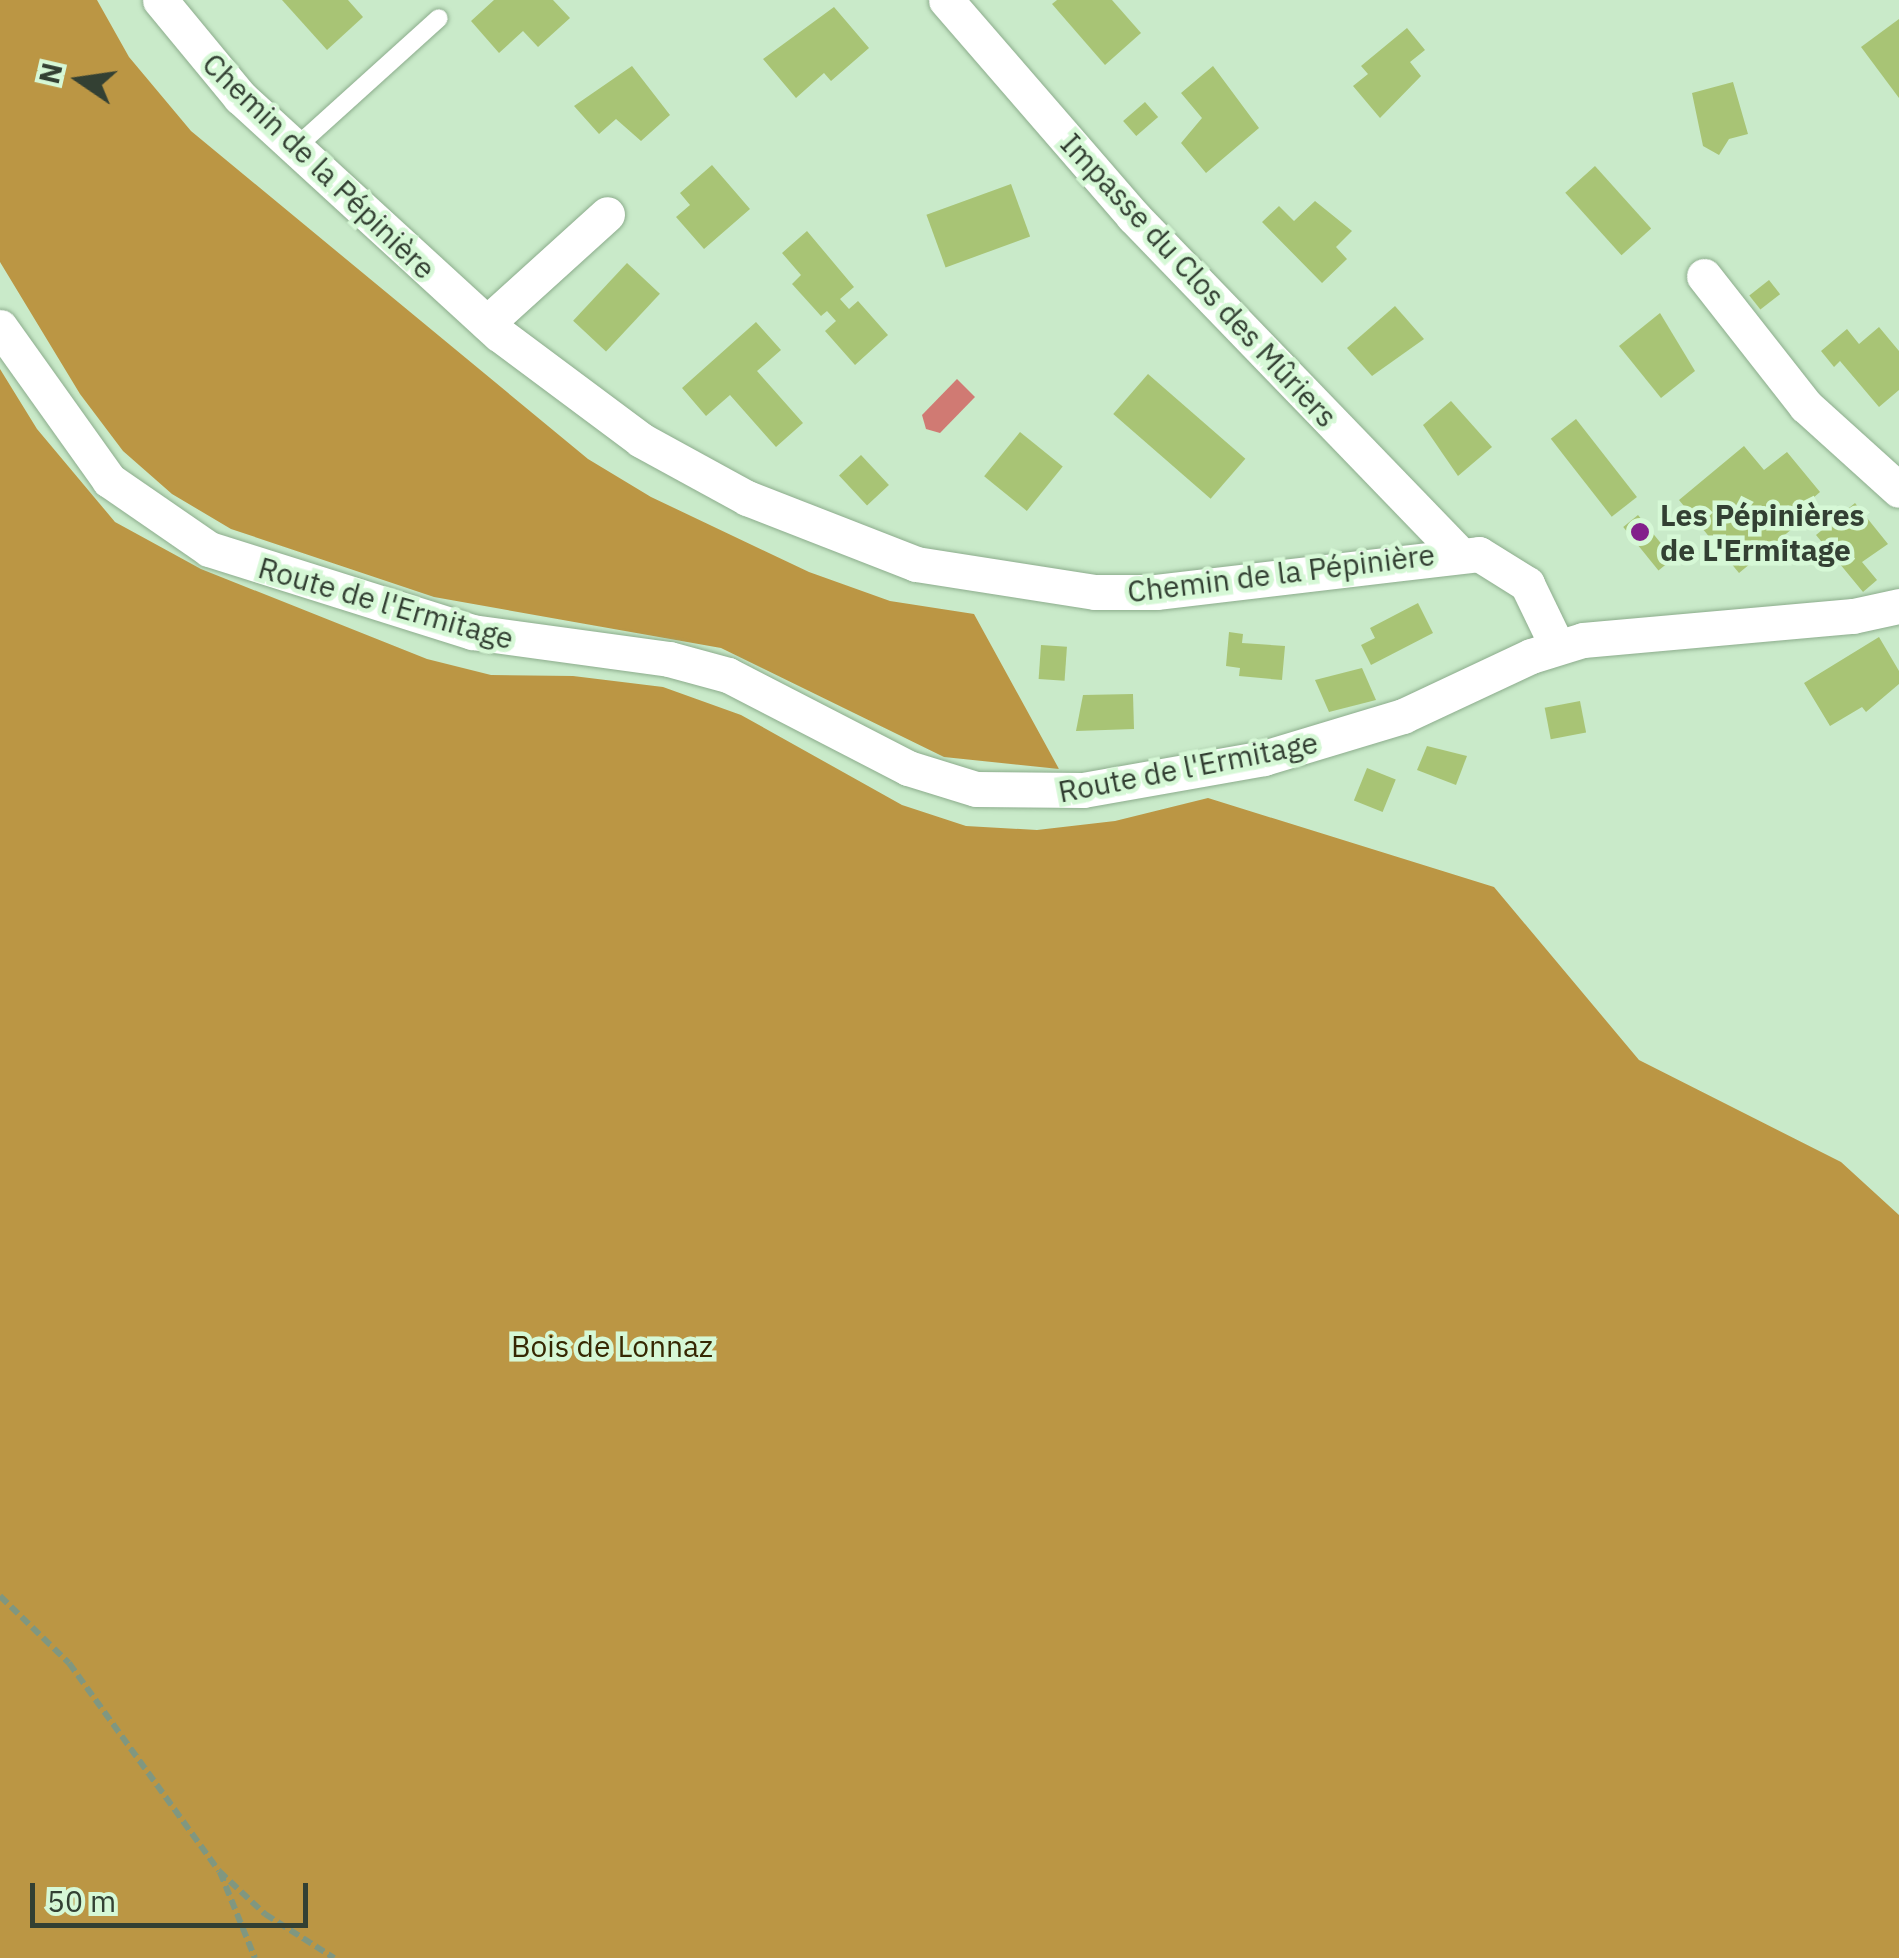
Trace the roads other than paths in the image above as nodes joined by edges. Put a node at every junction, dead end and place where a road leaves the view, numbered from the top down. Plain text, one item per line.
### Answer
1 (160, 0) edge
2 (946, 0) edge
3 (439, 18) dead end
4 (294, 149) junction
5 (607, 214) dead end
6 (1704, 276) dead end
7 (486, 322) junction
8 (0, 327) edge
9 (1899, 490) edge
10 (1459, 553) junction
11 (1899, 606) edge
12 (1557, 646) junction

1 - 4 street, Chemin de la Pépinière
2 - 10 street, Impasse du Clos des Mûriers
3 - 4 lane
4 - 7 street, Chemin de la Pépinière
5 - 7 street
6 - 9 street
7 - 10 street, Chemin de la Pépinière
8 - 12 street, Route de l'Ermitage
10 - 12 street, Chemin de la Pépinière
11 - 12 street, Route de l'Ermitage

